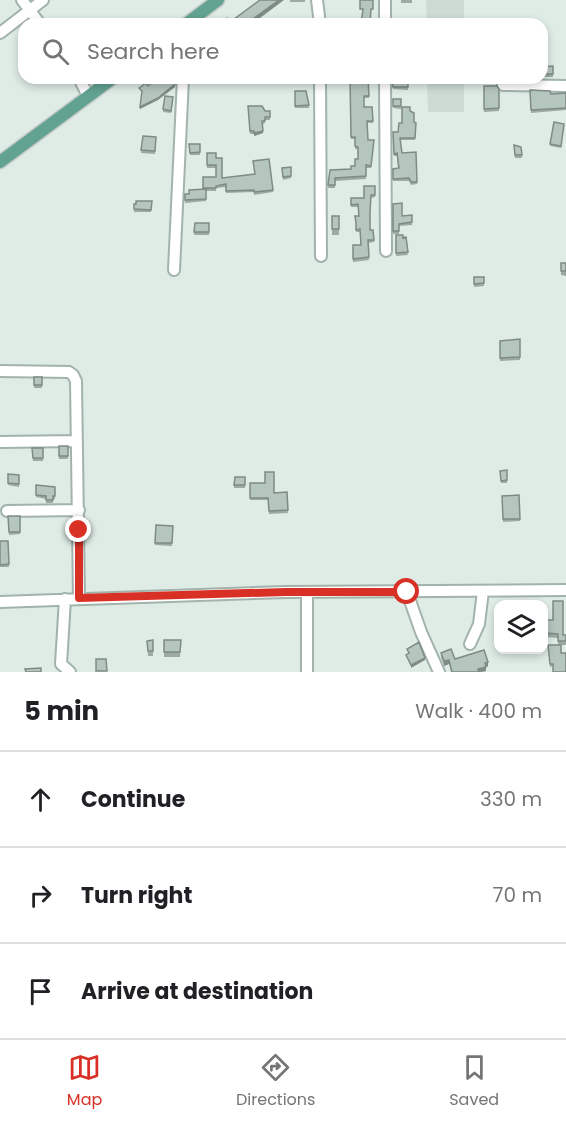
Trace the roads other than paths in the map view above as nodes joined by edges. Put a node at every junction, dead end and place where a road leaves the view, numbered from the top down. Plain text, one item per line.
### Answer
1 (22, 0) edge
2 (43, 0) edge
3 (218, 0) edge
4 (316, 0) edge
5 (385, 0) edge
6 (30, 10) junction
7 (20, 18) edge
8 (36, 18) edge
9 (194, 18) edge
10 (320, 18) edge
11 (385, 18) edge
12 (18, 19) edge
13 (0, 33) edge
14 (82, 84) edge
15 (105, 84) edge
16 (183, 84) edge
17 (320, 84) edge
18 (385, 84) edge
19 (502, 85) dead end
20 (566, 86) edge
21 (88, 96) junction
22 (0, 162) edge
23 (386, 251) dead end
24 (321, 256) dead end
25 (174, 270) dead end
26 (0, 371) edge
27 (77, 441) junction
28 (0, 442) edge
29 (78, 510) junction
30 (7, 511) dead end
31 (566, 590) edge
32 (483, 591) junction
33 (307, 592) junction
34 (407, 592) junction
35 (79, 598) junction
36 (65, 599) junction
37 (0, 602) edge
38 (470, 644) dead end
39 (70, 672) edge
40 (308, 672) edge
41 (439, 672) edge

1 - 6 street
2 - 6 street
3 - 9 main road
4 - 10 street
5 - 11 street
6 - 7 street
6 - 8 street
12 - 13 street
14 - 21 street
15 - 21 main road
16 - 25 street
17 - 24 street
18 - 23 street
19 - 20 street
21 - 22 main road
26 - 27 street
27 - 28 street
27 - 29 street
29 - 30 street
29 - 35 street
31 - 32 street
32 - 34 street
32 - 38 street
33 - 34 street
33 - 35 street
33 - 40 street
34 - 41 street
35 - 36 street
36 - 37 street
36 - 39 street

